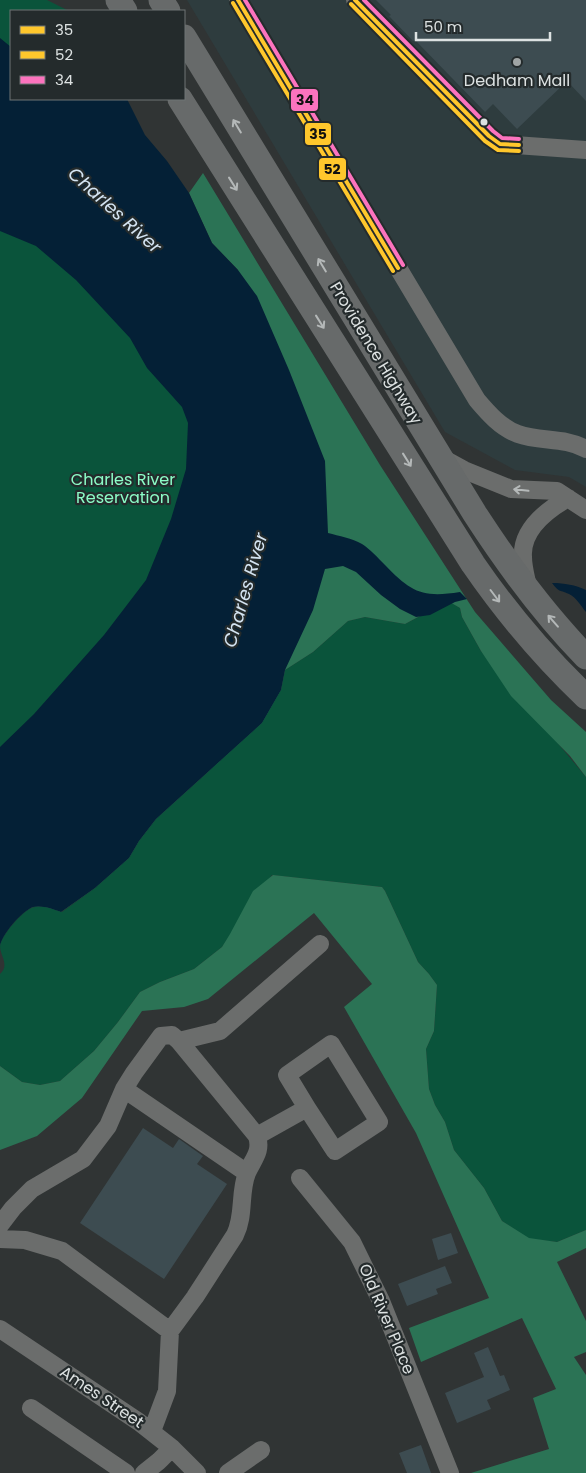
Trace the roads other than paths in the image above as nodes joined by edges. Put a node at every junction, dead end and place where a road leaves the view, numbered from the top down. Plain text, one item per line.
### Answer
1 (238, 0) edge
2 (355, 0) edge
3 (185, 40) edge
4 (181, 100) edge
5 (586, 150) edge
6 (586, 449) edge
7 (439, 457) junction
8 (568, 498) junction
9 (586, 510) edge
10 (528, 591) junction
11 (586, 657) edge
12 (586, 697) edge
13 (320, 944) dead end
14 (179, 1041) junction
15 (124, 1089) junction
16 (307, 1108) junction
17 (257, 1136) junction
18 (247, 1173) junction
19 (300, 1178) dead end
20 (0, 1225) edge
21 (0, 1239) edge
22 (0, 1329) edge
23 (170, 1331) junction
24 (31, 1408) dead end
25 (152, 1431) junction
26 (172, 1448) junction
27 (262, 1450) dead end
28 (126, 1473) edge
29 (144, 1473) edge
30 (197, 1473) edge
31 (228, 1473) edge
32 (450, 1473) edge

1 - 6 street
2 - 5 street
7 -> 3 highway, Providence Highway
4 -> 12 highway, Providence Highway
8 -> 7 street
7 - 10 highway, Providence Highway
8 - 9 street
8 - 10 street
11 -> 10 highway, Providence Highway
13 - 14 street
14 - 15 street
14 - 17 street
15 - 18 street
15 - 20 street
16 - 16 street
16 - 17 street
17 - 18 street
18 - 23 street
19 - 32 street, Old River Place
21 - 23 street
22 - 25 street, Ames Street
23 - 25 street
24 - 28 street
25 - 26 street, Ames Street
26 - 29 street
26 - 30 street, Ames Street
27 - 31 street

